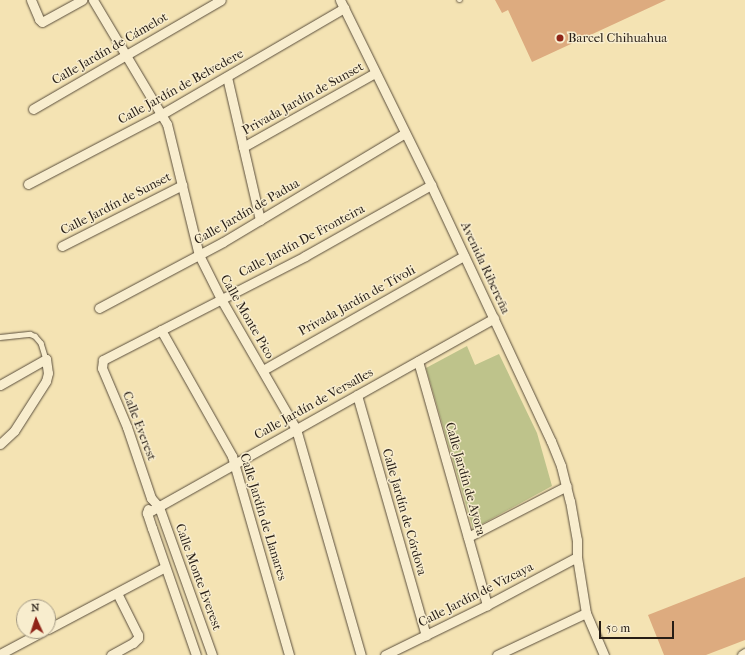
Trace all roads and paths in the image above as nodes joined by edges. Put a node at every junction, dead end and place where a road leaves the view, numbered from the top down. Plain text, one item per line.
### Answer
1 (31, 0) edge
2 (82, 0) edge
3 (93, 0) edge
4 (221, 0) edge
5 (342, 4) edge
6 (126, 55) junction
7 (375, 73) junction
8 (227, 77) junction
9 (32, 109) dead end
10 (162, 114) junction
11 (405, 133) junction
12 (243, 147) junction
13 (28, 184) dead end
14 (182, 185) junction
15 (431, 185) junction
16 (260, 220) junction
17 (62, 246) dead end
18 (199, 255) junction
19 (464, 256) junction
20 (221, 299) junction
21 (99, 308) dead end
22 (494, 318) junction
23 (161, 330) junction
24 (0, 337) edge
25 (46, 359) junction
26 (418, 361) junction
27 (101, 364) joint
28 (263, 370) junction
29 (0, 385) edge
30 (357, 395) junction
31 (296, 429) junction
32 (0, 444) edge
33 (235, 463) junction
34 (567, 486) junction
35 (151, 498) junction
36 (159, 507) junction
37 (147, 513) junction
38 (468, 537) junction
39 (577, 557) junction
40 (165, 567) junction
41 (117, 592) junction
42 (487, 605) junction
43 (586, 613) junction
44 (56, 625) edge
45 (426, 635) junction
46 (28, 639) edge
47 (745, 653) edge
48 (0, 654) edge
49 (111, 655) edge
50 (196, 655) edge
51 (212, 655) edge
52 (289, 655) edge
53 (361, 655) edge
54 (385, 655) edge
55 (497, 655) edge
56 (604, 655) edge
57 (742, 655) edge

1 - 2 street
3 - 6 street, Calle Monte Pico
4 - 6 street, Calle Jardín de Cámelot
5 - 7 street, Avenida Ribereña
5 - 8 street, Calle Jardín de Belvedere
6 - 9 street, Calle Jardín de Cámelot
6 - 10 street, Calle Monte Pico
7 - 11 street, Avenida Ribereña
7 - 12 street, Privada Jardín de Sunset
8 - 10 street, Calle Jardín de Belvedere
8 - 12 street
10 - 13 street, Calle Jardín de Belvedere
10 - 14 street, Calle Monte Pico
11 - 15 street, Avenida Ribereña
11 - 16 street, Calle Jardín de Padua
12 - 16 street
14 - 17 street, Calle Jardín de Sunset
14 - 18 street, Calle Monte Pico
15 - 19 street, Avenida Ribereña
15 - 20 street, Calle Jardín De Fronteira
16 - 18 street, Calle Jardín de Padua
18 - 20 street, Calle Monte Pico
18 - 21 street, Calle Jardín de Padua
19 - 22 street, Avenida Ribereña
19 - 28 street, Privada Jardín de Tívoli
20 - 23 street, Calle Jardín De Fronteira
20 - 28 street, Calle Monte Pico
22 - 26 street, Calle Jardín de Versalles
22 - 34 street, Avenida Ribereña
23 - 27 street, Calle Jardín De Fronteira
23 - 33 street, Calle Jardín de Llanares
24 - 25 lane
25 - 29 street
25 - 32 street
26 - 30 street, Calle Jardín de Versalles
26 - 38 street, Calle Jardín de Ayora
27 - 35 street, Calle Everest
28 - 31 street, Calle Monte Pico
30 - 31 street, Calle Jardín de Versalles
30 - 45 street, Calle Jardín de Córdova
31 - 33 street, Calle Jardín de Versalles
31 - 53 street, Calle Monte Pico
33 - 36 street, Calle Jardín de Versalles
33 - 52 street, Calle Jardín de Llanares
34 - 38 street
34 - 39 street, Avenida Ribereña
35 - 36 street, Calle Everest
35 - 37 street
36 - 37 street, Calle Jardín de Versalles
36 - 51 street, Calle Monte Everest
37 - 40 street, Calle Monte Everest
38 - 42 street, Calle Jardín de Ayora
39 - 42 street, Calle Jardín de Vizcaya
39 - 43 street, Avenida Ribereña
40 - 41 street
40 - 50 street, Calle Monte Everest
41 - 44 street
41 - 49 street
42 - 45 street, Calle Jardín de Vizcaya
43 - 55 street
43 - 56 street, Avenida Ribereña
45 - 54 street, Calle Jardín de Vizcaya
46 - 48 street
47 - 57 street

